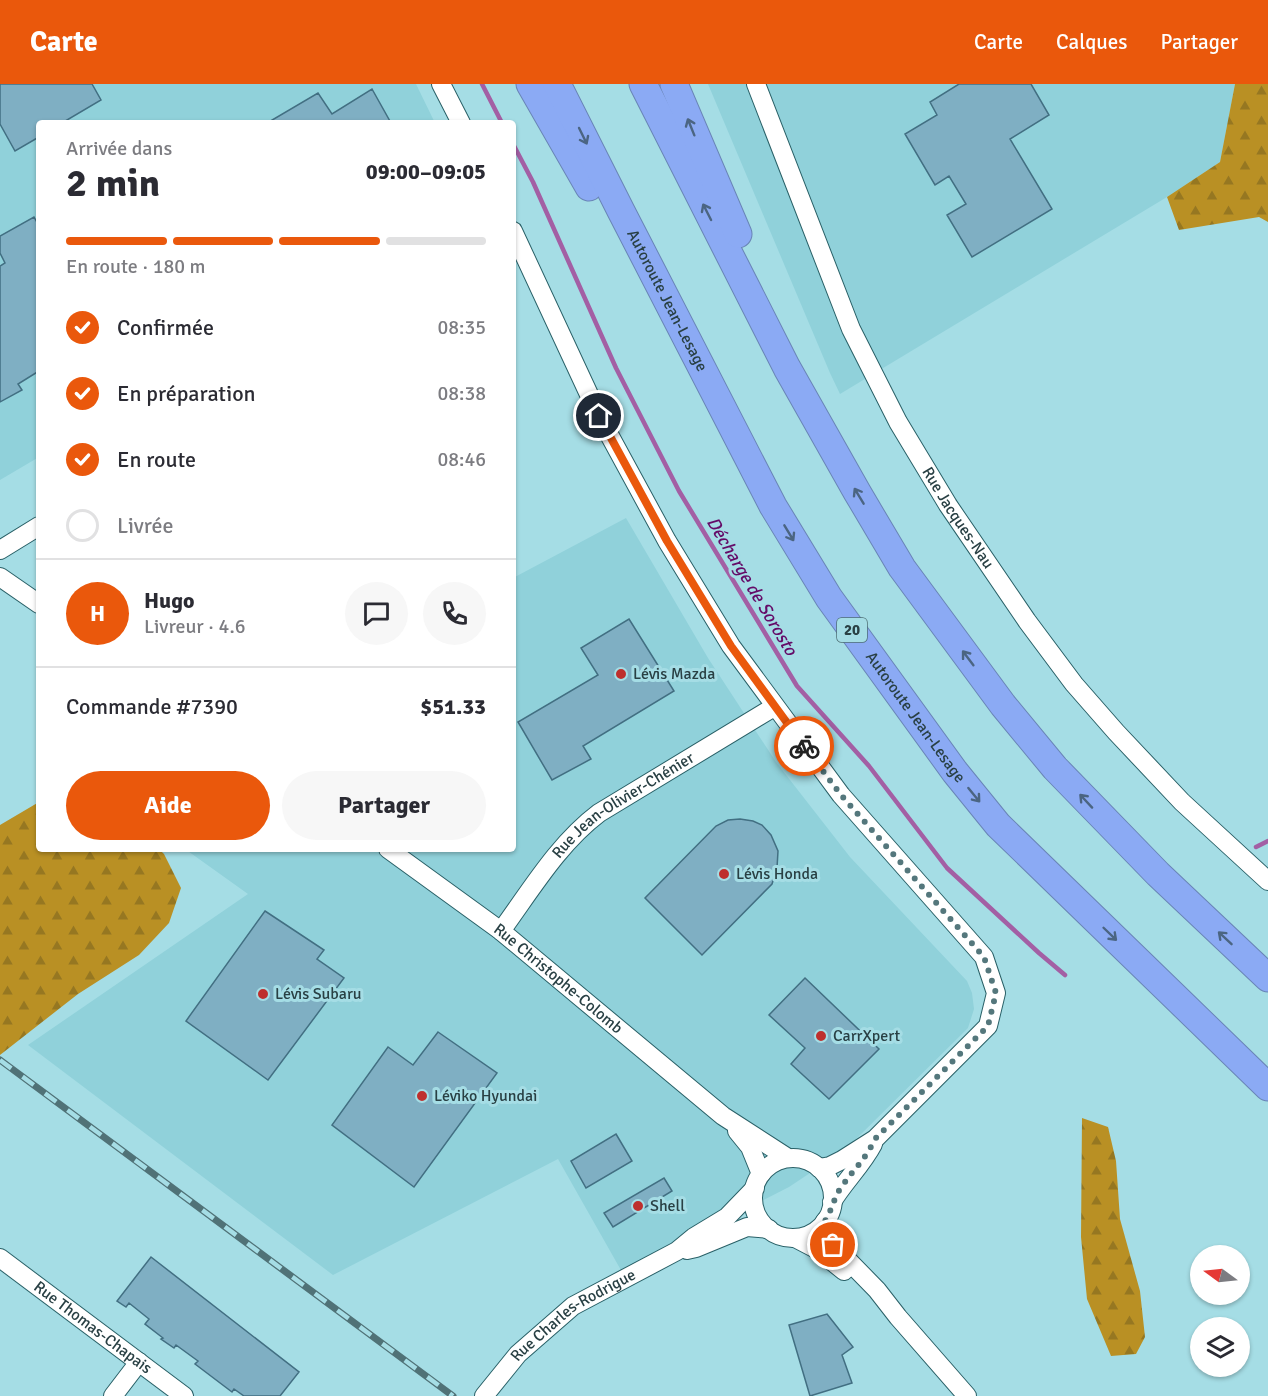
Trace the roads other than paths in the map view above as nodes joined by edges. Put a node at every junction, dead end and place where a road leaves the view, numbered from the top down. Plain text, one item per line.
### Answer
1 (441, 84) edge
2 (530, 84) edge
3 (557, 84) edge
4 (643, 84) edge
5 (674, 84) edge
6 (756, 84) edge
7 (459, 120) edge
8 (516, 237) edge
9 (812, 412) junction
10 (773, 506) junction
11 (36, 528) edge
12 (0, 550) edge
13 (0, 577) edge
14 (36, 602) edge
15 (774, 706) junction
16 (392, 852) edge
17 (1268, 881) edge
18 (501, 931) junction
19 (1268, 978) edge
20 (1268, 1087) edge
21 (723, 1116) junction
22 (875, 1139) junction
23 (788, 1158) junction
24 (819, 1168) junction
25 (758, 1181) junction
26 (832, 1202) junction
27 (825, 1221) junction
28 (769, 1229) junction
29 (795, 1238) junction
30 (676, 1251) junction
31 (0, 1258) edge
32 (898, 1317) junction
33 (139, 1362) junction
34 (113, 1396) edge
35 (184, 1396) edge
36 (484, 1396) edge
37 (967, 1396) edge

1 - 7 street
2 - 10 highway
3 -> 10 highway, Autoroute Jean-Lesage / 20
9 -> 4 highway
9 -> 5 highway
6 - 17 street, Rue Jacques-Nau
8 - 15 street
19 -> 9 highway
10 -> 20 highway, Autoroute Jean-Lesage / 20
11 - 12 street
13 - 14 street
15 - 18 street, Rue Jean-Olivier-Chénier
15 - 22 street
16 - 18 street, Rue Christophe-Colomb
18 - 21 street, Rue Christophe-Colomb
21 - 23 street, Rue Christophe-Colomb
21 - 25 street, Rue Christophe-Colomb
22 - 24 street
22 - 26 street
23 - 24 street
23 - 25 street
24 - 26 street
25 - 28 street
25 - 30 street, Rue Charles-Rodrigue
26 - 27 street
27 - 29 street
27 - 32 street
28 - 29 street
28 - 30 street, Rue Charles-Rodrigue
29 - 32 street
30 - 36 street, Rue Charles-Rodrigue
31 - 33 street, Rue Thomas-Chapais
32 - 37 street
33 - 34 street
33 - 35 street, Rue Thomas-Chapais

